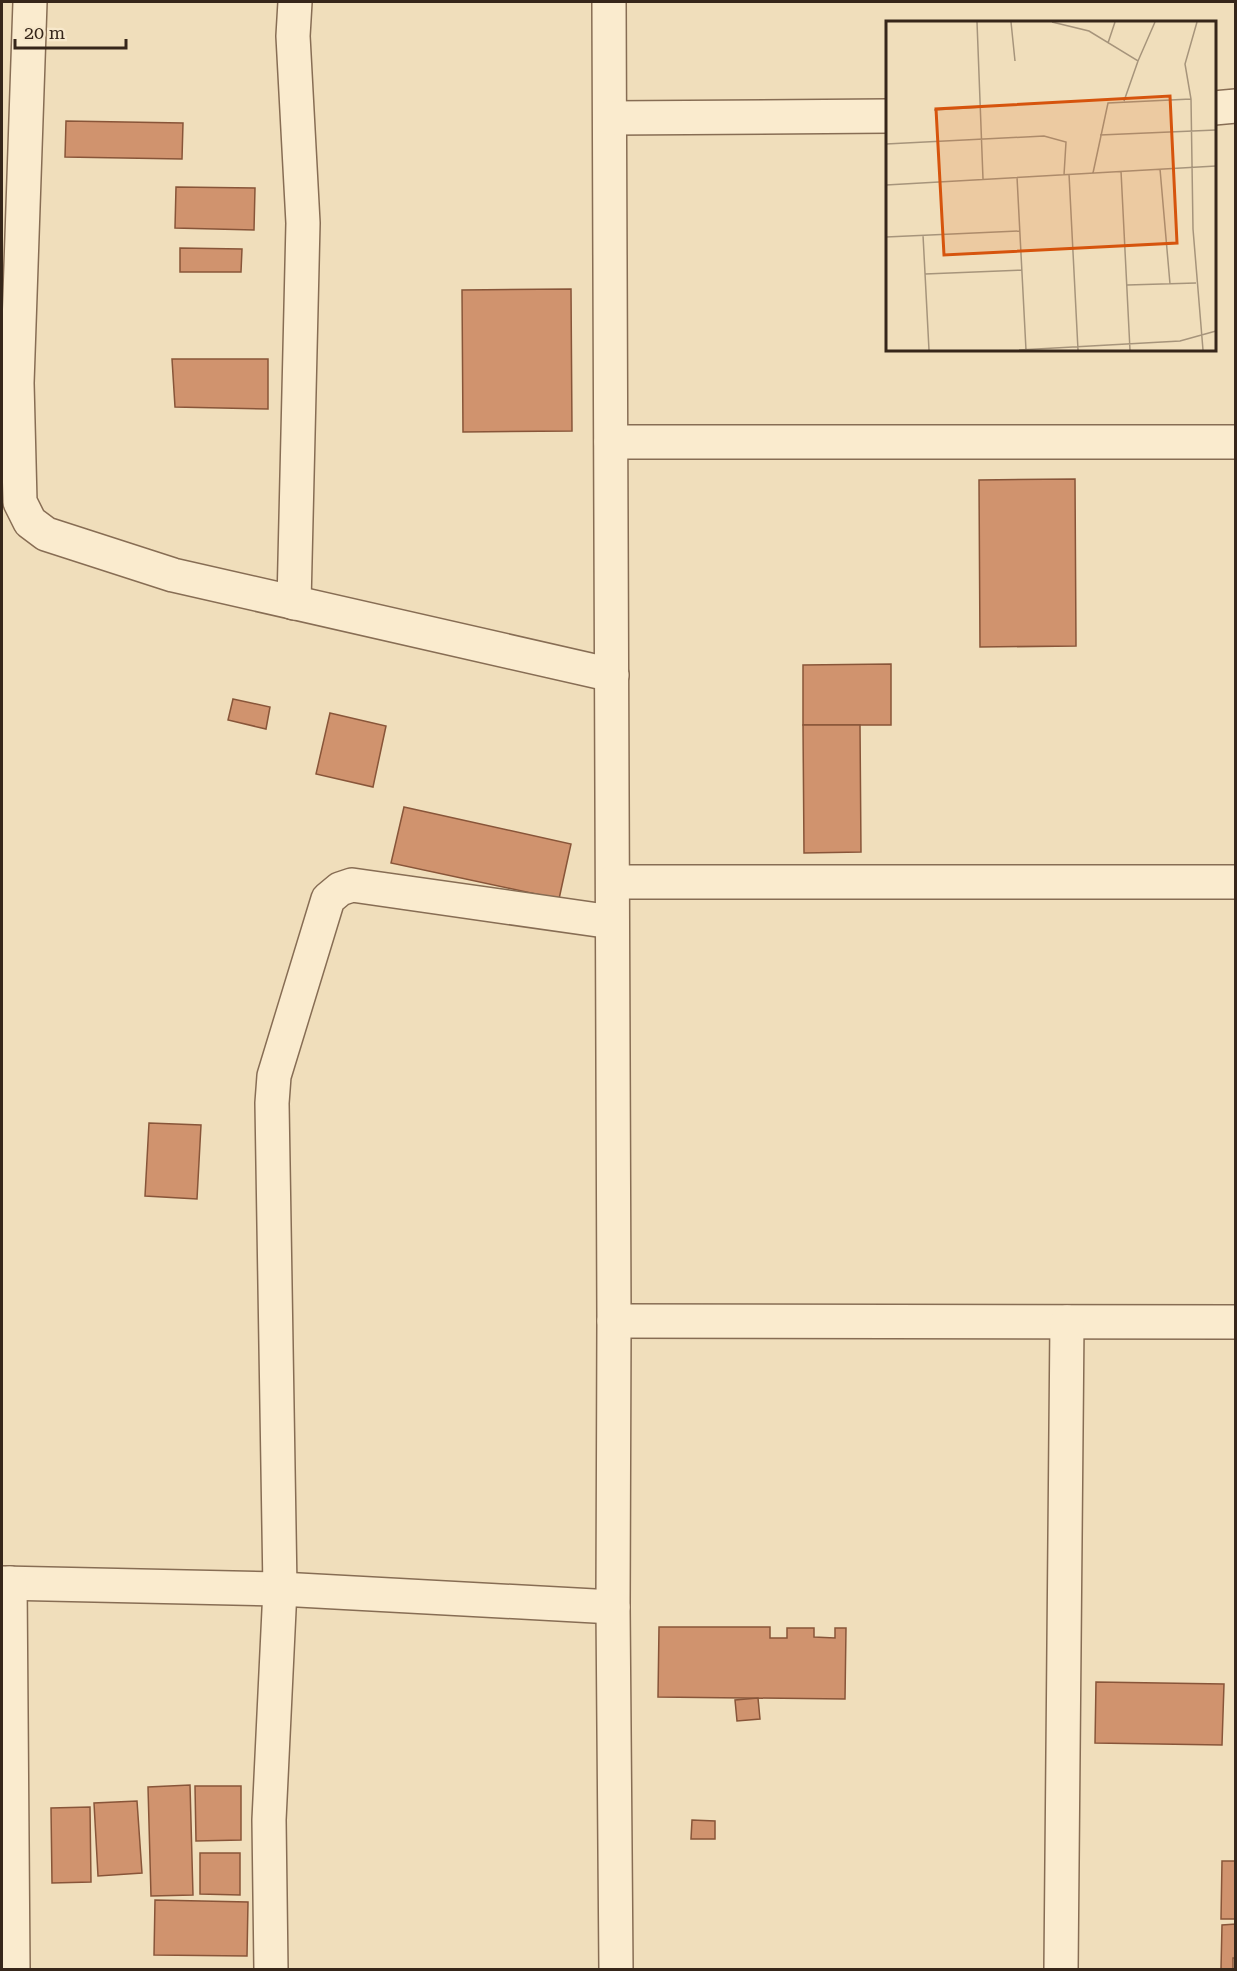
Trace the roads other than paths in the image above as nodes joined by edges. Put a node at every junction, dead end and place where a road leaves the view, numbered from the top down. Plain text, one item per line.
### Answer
1 (30, 2) edge
2 (295, 2) edge
3 (609, 2) edge
4 (1236, 106) edge
5 (1216, 108) edge
6 (886, 116) edge
7 (610, 118) junction
8 (9, 380) edge
9 (611, 442) junction
10 (1236, 442) edge
11 (294, 603) junction
12 (612, 675) junction
13 (613, 882) junction
14 (1236, 882) edge
15 (612, 922) junction
16 (614, 1321) junction
17 (1067, 1322) junction
18 (1236, 1322) edge
19 (6, 1583) edge
20 (279, 1590) junction
21 (614, 1607) junction
22 (14, 1970) edge
23 (271, 1970) edge
24 (616, 1970) edge
25 (1061, 1970) edge

1 - 8 street
2 - 11 street
3 - 7 street
4 - 5 street
6 - 7 street
7 - 9 street
8 - 11 street
9 - 10 street
9 - 12 street
11 - 12 street
12 - 13 street
13 - 14 street
13 - 15 street
15 - 16 street
15 - 20 street
16 - 17 street
16 - 21 street
17 - 18 street
17 - 25 street
19 - 20 street
19 - 22 street
20 - 21 street
20 - 23 street
21 - 24 street

